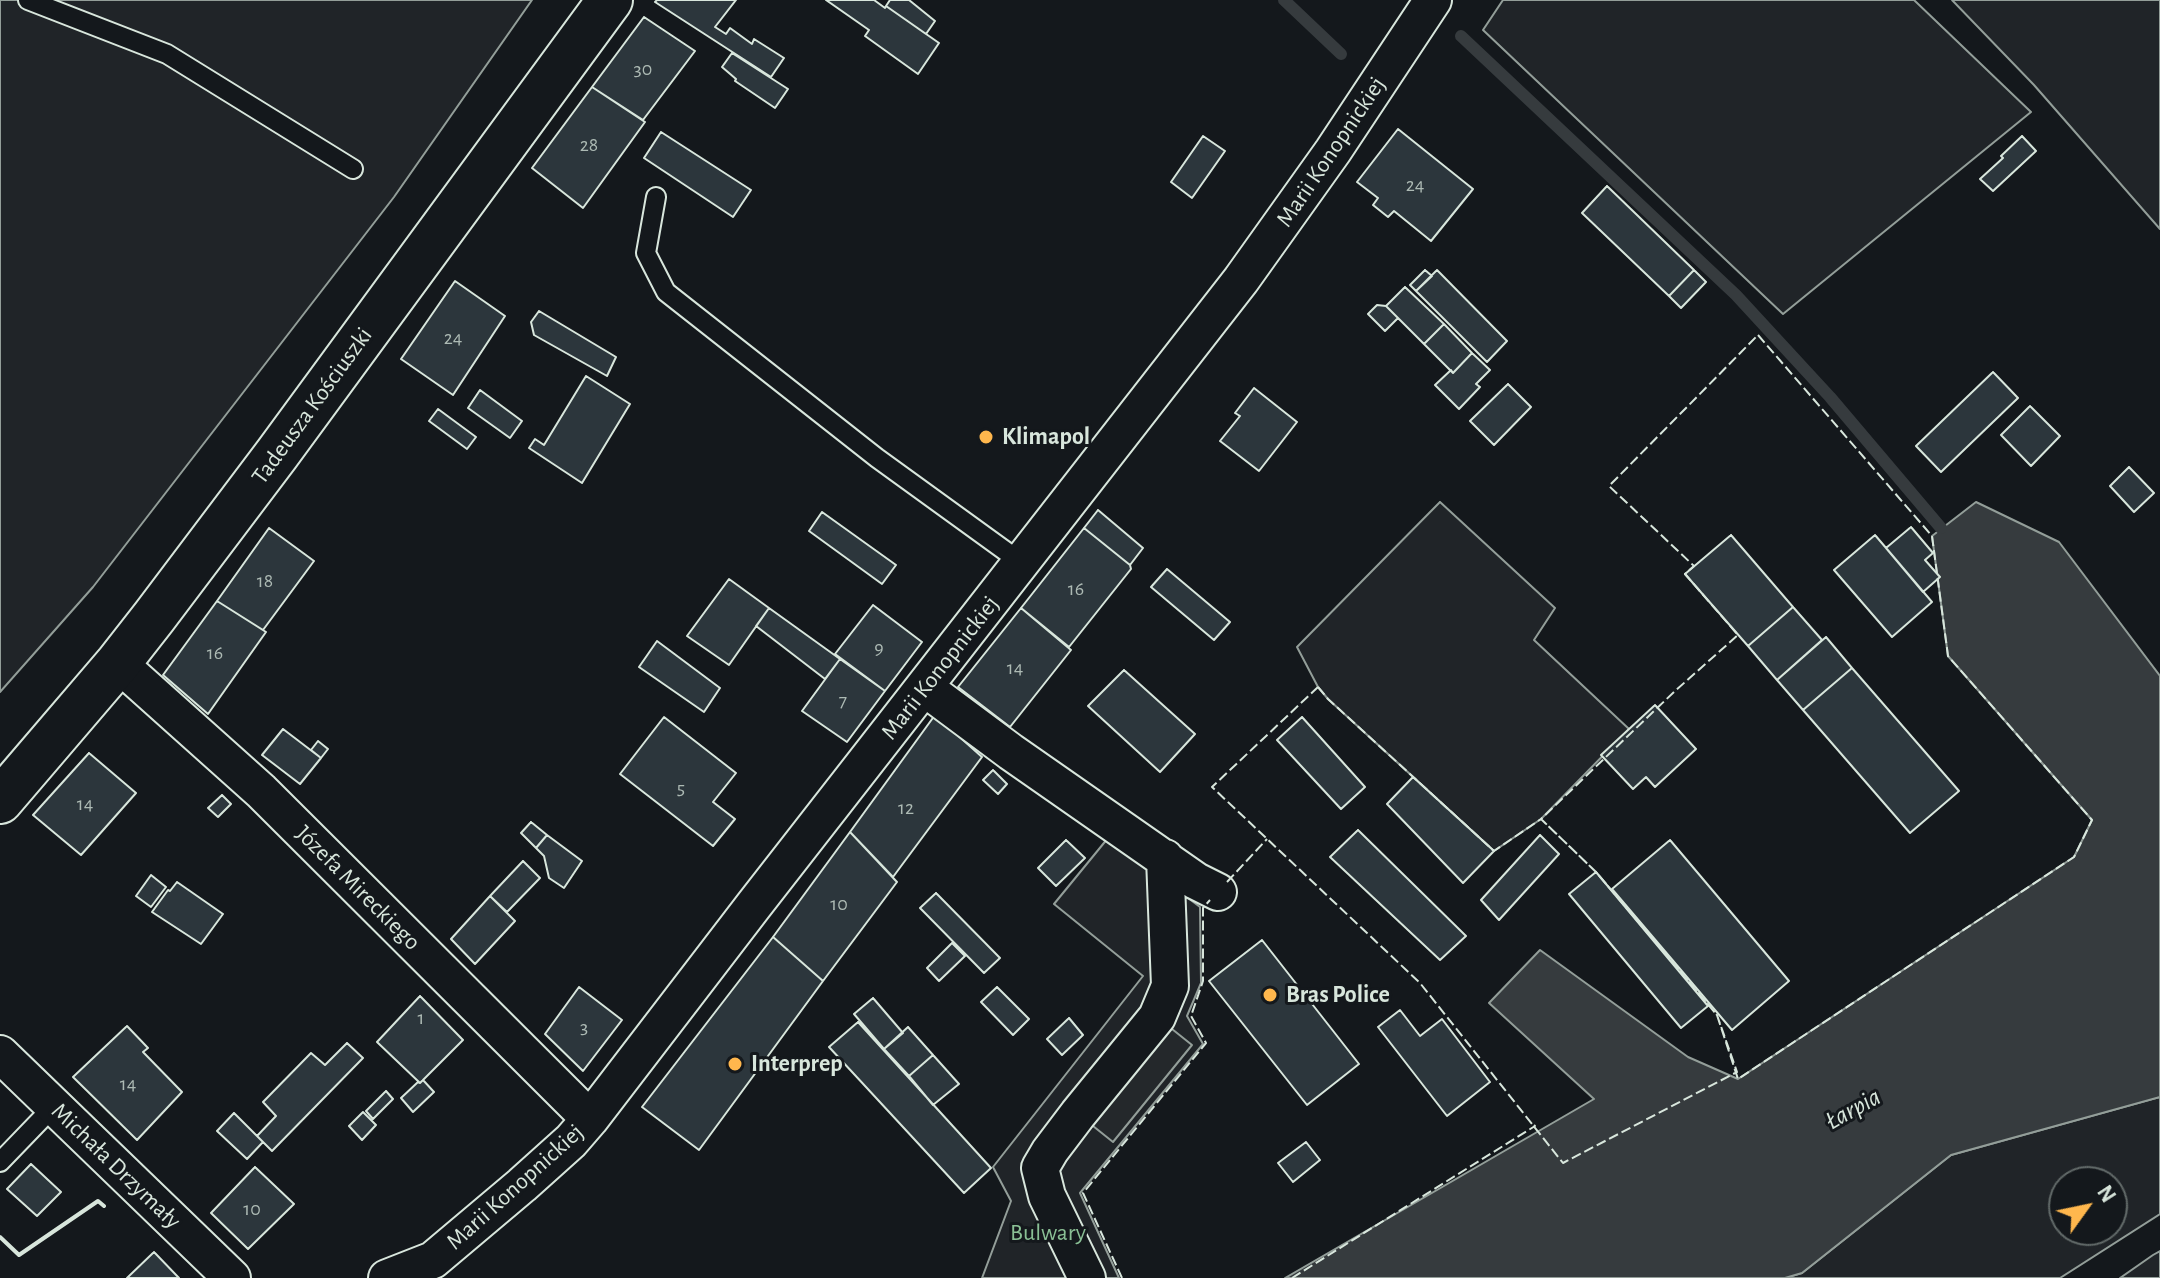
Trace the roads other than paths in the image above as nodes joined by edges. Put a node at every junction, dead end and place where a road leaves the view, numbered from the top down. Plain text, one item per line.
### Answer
1 (28, 0) edge
2 (610, 0) edge
3 (1433, 0) edge
4 (353, 169) dead end
5 (656, 197) dead end
6 (1022, 563) junction
7 (118, 663) junction
8 (925, 688) junction
9 (0, 801) edge
10 (1165, 858) junction
11 (1218, 892) dead end
12 (0, 1054) edge
13 (55, 1105) junction
14 (590, 1119) junction
15 (0, 1162) edge
16 (232, 1278) edge
17 (387, 1278) edge
18 (1087, 1278) edge

1 - 4 lane
2 - 7 main road, Tadeusza Kościuszki
3 - 6 street, Marii Konopnickiej
5 - 6 lane
6 - 8 street, Marii Konopnickiej
7 - 9 main road, Tadeusza Kościuszki
7 - 14 street, Józefa Mireckiego
8 - 10 street
8 - 14 street, Marii Konopnickiej
10 - 11 street
10 - 18 street
12 - 13 street, Michała Drzymały
13 - 15 lane
13 - 16 street, Michała Drzymały
14 - 17 street, Marii Konopnickiej

